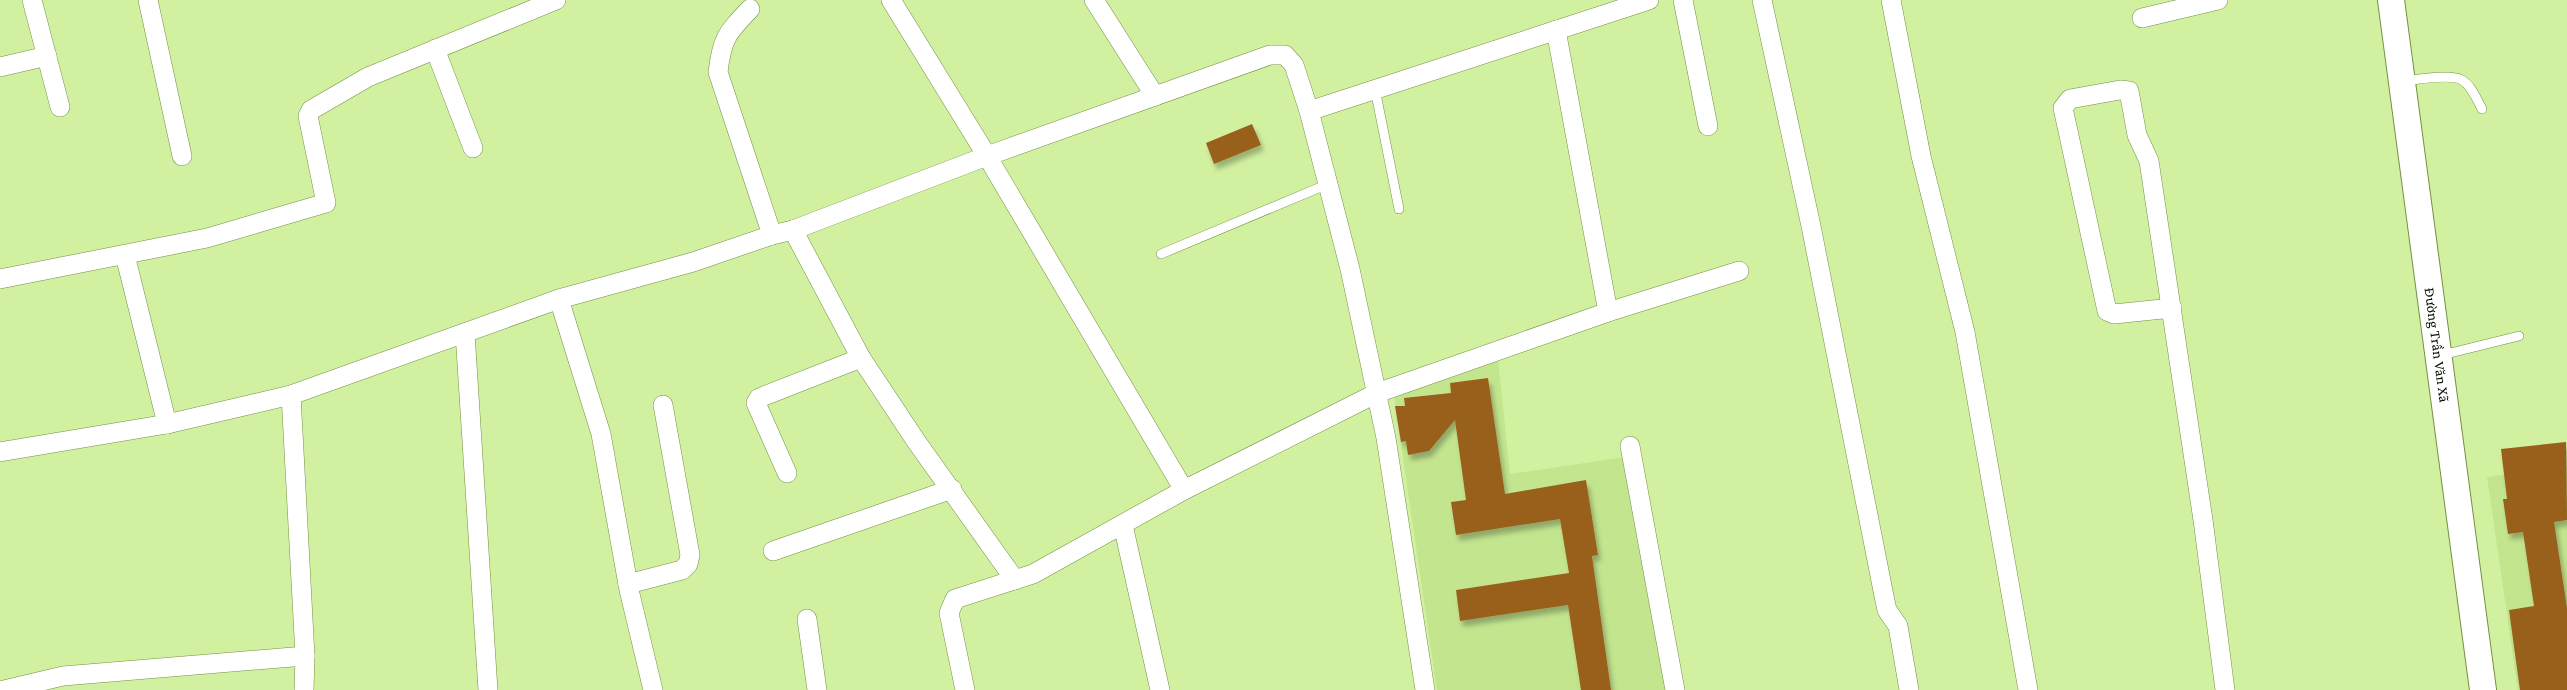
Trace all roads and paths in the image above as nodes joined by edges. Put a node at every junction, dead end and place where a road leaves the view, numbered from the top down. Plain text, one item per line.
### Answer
1 (32, 0) edge
2 (148, 0) edge
3 (556, 0) edge
4 (891, 0) edge
5 (1094, 0) edge
6 (1649, 0) edge
7 (1683, 0) edge
8 (1762, 0) edge
9 (1890, 0) edge
10 (2218, 0) edge
11 (2392, 0) edge
12 (750, 3) edge
13 (2142, 18) dead end
14 (1556, 30) junction
15 (435, 49) junction
16 (47, 56) junction
17 (0, 67) edge
18 (2402, 81) junction
19 (1375, 88) junction
20 (1156, 96) junction
21 (60, 107) dead end
22 (2482, 109) dead end
23 (1309, 111) junction
24 (1708, 126) dead end
25 (473, 148) dead end
26 (182, 156) dead end
27 (987, 156) junction
28 (1328, 184) junction
29 (1399, 209) dead end
30 (793, 230) junction
31 (772, 235) junction
32 (1161, 254) dead end
33 (125, 255) junction
34 (1739, 271) dead end
35 (0, 279) edge
36 (559, 298) junction
37 (2172, 308) junction
38 (1608, 312) junction
39 (465, 333) junction
40 (2519, 336) dead end
41 (2439, 356) junction
42 (861, 358) junction
43 (1377, 393) junction
44 (291, 395) junction
45 (663, 405) dead end
46 (167, 424) junction
47 (1630, 446) dead end
48 (0, 452) edge
49 (787, 473) dead end
50 (952, 489) junction
51 (1184, 490) junction
52 (1123, 524) junction
53 (773, 551) dead end
54 (1015, 580) junction
55 (628, 584) junction
56 (807, 619) dead end
57 (305, 656) junction
58 (4, 690) edge
59 (304, 690) edge
60 (488, 690) edge
61 (653, 690) edge
62 (816, 690) edge
63 (965, 690) edge
64 (1160, 690) edge
65 (1425, 690) edge
66 (1675, 690) edge
67 (1909, 690) edge
68 (2028, 690) edge
69 (2225, 690) edge
70 (2483, 690) edge

1 - 16 street
2 - 26 street
3 - 15 street
4 - 27 street
5 - 20 street
6 - 14 street
7 - 24 street
8 - 67 street
9 - 68 street
10 - 13 street
11 - 18 street, Đường Trần Văn Xã
12 - 31 street
14 - 19 street
14 - 38 street
15 - 25 street
15 - 33 street
16 - 17 street
16 - 21 street
18 - 22 lane
18 - 41 street, Đường Trần Văn Xã
19 - 23 street
19 - 29 lane
20 - 23 street
20 - 27 street
23 - 28 street
27 - 30 street
27 - 51 street
28 - 32 lane
28 - 43 street
30 - 31 street
30 - 42 street
31 - 36 street
33 - 35 street
33 - 46 street
34 - 38 street
36 - 39 street
36 - 55 street
37 - 37 street
37 - 69 street
38 - 43 street
39 - 44 street
39 - 60 street
40 - 41 lane
41 - 70 street, Đường Trần Văn Xã
42 - 49 street
42 - 50 street
43 - 51 street
43 - 65 street
44 - 46 street
44 - 57 street
45 - 55 street
46 - 48 street
47 - 66 street
50 - 53 street
50 - 54 street
51 - 52 street
52 - 54 street
52 - 64 street
54 - 63 street
55 - 61 street
56 - 62 street
57 - 58 street
57 - 59 street

